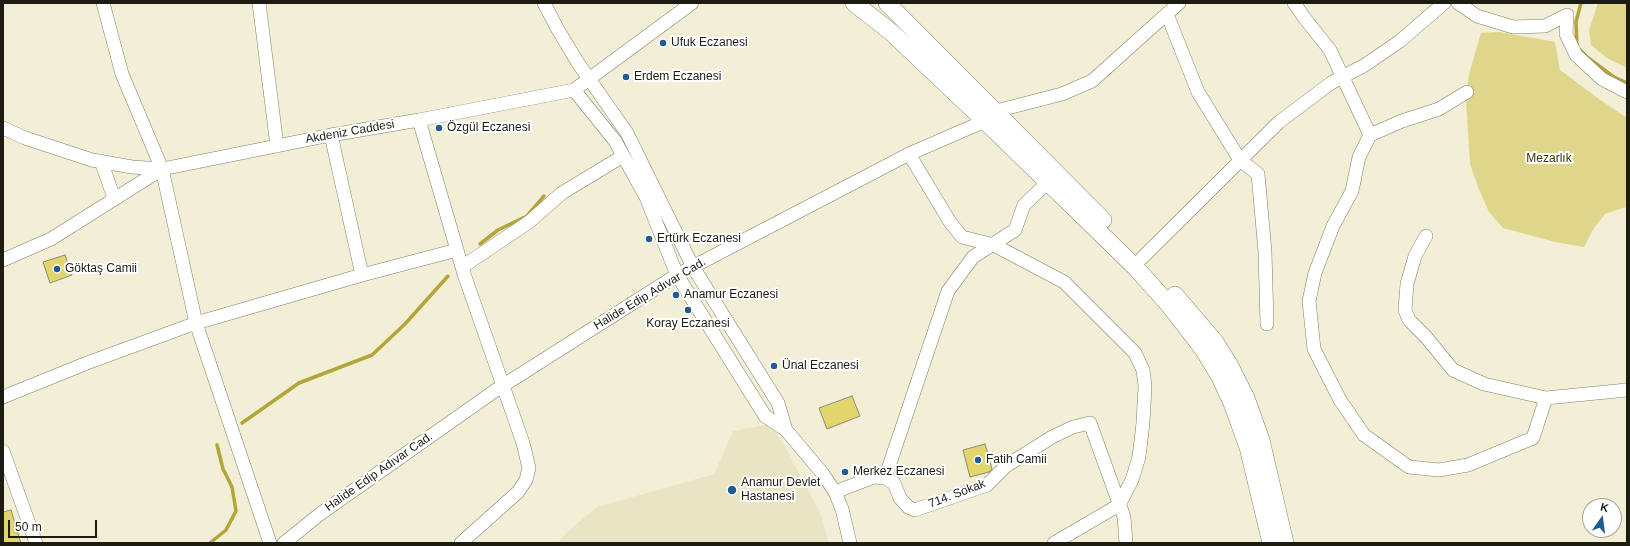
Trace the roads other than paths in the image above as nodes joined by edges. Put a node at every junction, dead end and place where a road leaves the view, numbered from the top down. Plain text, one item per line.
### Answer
1 (103, 3) edge
2 (259, 3) edge
3 (544, 3) edge
4 (692, 3) edge
5 (854, 3) edge
6 (887, 3) edge
7 (1179, 3) edge
8 (1294, 3) edge
9 (1444, 3) edge
10 (1458, 3) edge
11 (1568, 9) edge
12 (1167, 14) junction
13 (1344, 76) junction
14 (590, 79) junction
15 (574, 90) junction
16 (1467, 92) dead end
17 (1627, 92) edge
18 (991, 116) junction
19 (419, 120) junction
20 (3, 128) edge
21 (331, 135) junction
22 (1370, 135) junction
23 (277, 146) junction
24 (909, 154) junction
25 (623, 156) junction
26 (1240, 160) junction
27 (101, 162) junction
28 (162, 169) junction
29 (1048, 182) junction
30 (114, 198) junction
31 (1426, 236) dead end
32 (994, 245) junction
33 (457, 250) junction
34 (1142, 258) junction
35 (3, 260) edge
36 (462, 267) junction
37 (693, 267) junction
38 (362, 275) junction
39 (678, 275) junction
40 (196, 324) junction
41 (1267, 324) dead end
42 (503, 385) junction
43 (1627, 390) edge
44 (3, 397) edge
45 (1546, 398) junction
46 (786, 430) junction
47 (3, 451) edge
48 (885, 478) junction
49 (835, 492) junction
50 (1119, 505) junction
51 (36, 543) edge
52 (270, 543) edge
53 (284, 543) edge
54 (461, 543) edge
55 (850, 543) edge
56 (1054, 543) edge
57 (1126, 543) edge
58 (1271, 543) edge
59 (1285, 543) edge

1 - 28 street
2 - 23 street
3 - 14 street
4 - 14 street, Akdeniz Caddesi
5 - 18 main road
6 - 18 main road
7 - 12 street, Halide Edip Adıvar Cad.
8 - 13 street
9 - 13 street
10 - 11 street
11 - 17 street
12 - 18 street, Halide Edip Adıvar Cad.
12 - 26 street
13 - 22 street
13 - 26 street
14 - 15 street, Akdeniz Caddesi
14 - 37 street
15 - 19 street, Akdeniz Caddesi
15 - 25 street
16 - 22 street
18 - 24 street, Halide Edip Adıvar Cad.
18 - 29 main road
18 - 34 main road
19 - 21 street, Akdeniz Caddesi
19 - 33 street
20 - 27 street
21 - 23 street, Akdeniz Caddesi
21 - 38 street
22 - 45 street
23 - 28 street, Akdeniz Caddesi
24 - 32 street
24 - 37 street, Halide Edip Adıvar Cad.
25 - 36 street
25 - 39 street
26 - 34 street
26 - 41 street
27 - 28 street
27 - 30 street
28 - 30 street, Akdeniz Caddesi
28 - 40 street
29 - 32 street
29 - 58 main road
30 - 35 street, Akdeniz Caddesi
31 - 45 street
32 - 48 street
32 - 50 street
33 - 36 street
33 - 38 street
34 - 59 main road
36 - 42 street
37 - 39 street, Halide Edip Adıvar Cad.
37 - 46 street
38 - 40 street
39 - 42 street, Halide Edip Adıvar Cad.
39 - 46 street
40 - 44 street
40 - 52 street
42 - 53 street, Halide Edip Adıvar Cad.
42 - 54 street
43 - 45 street
46 - 49 street
47 - 51 street
48 - 49 street
48 - 50 street, 714. Sokak
49 - 55 street
50 - 56 street
50 - 57 street

